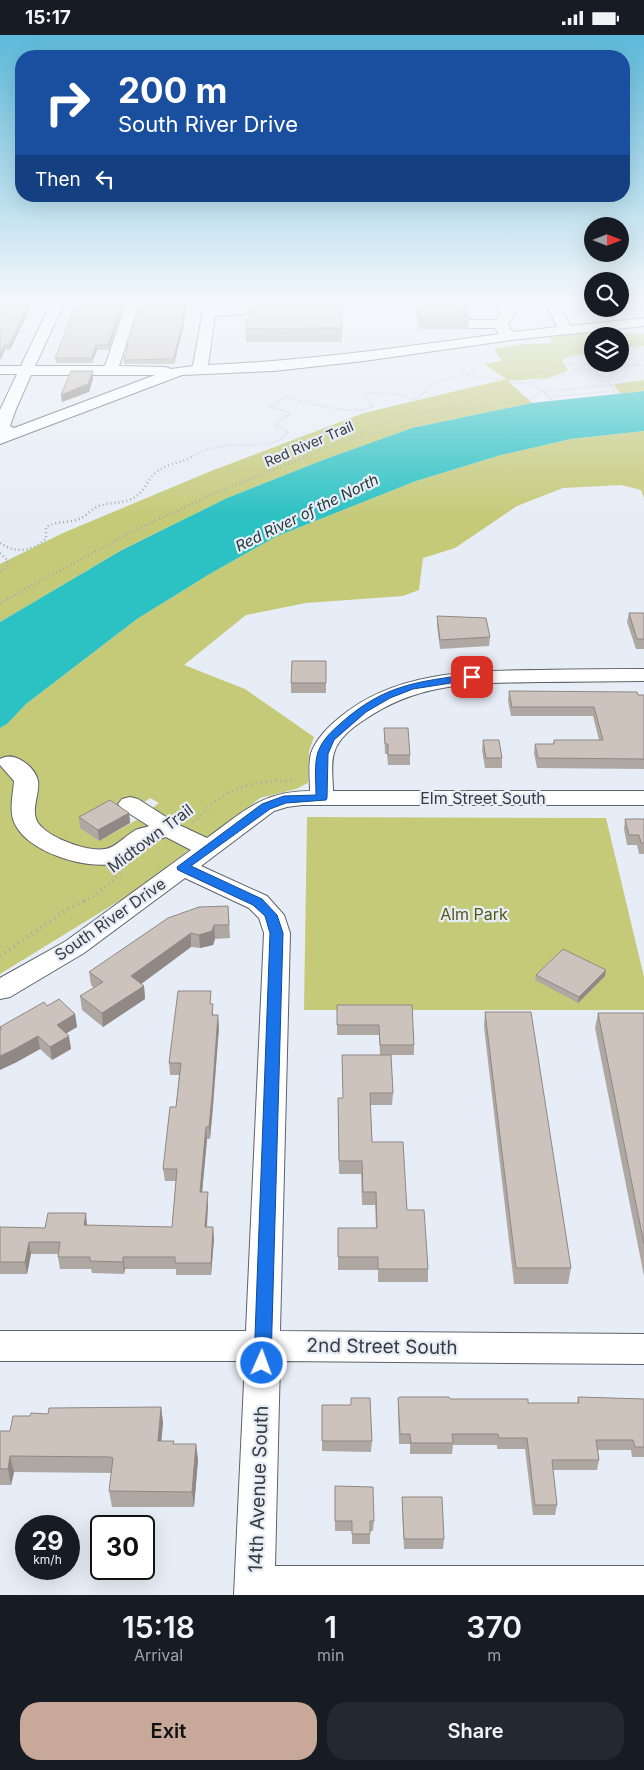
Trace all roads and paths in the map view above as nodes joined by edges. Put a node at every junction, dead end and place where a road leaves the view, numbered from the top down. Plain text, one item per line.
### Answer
1 (25, 372) edge
2 (178, 372) edge
3 (540, 372) edge
4 (573, 372) edge
5 (597, 372) edge
6 (528, 383) junction
7 (611, 385) junction
8 (644, 385) edge
9 (543, 391) junction
10 (615, 391) junction
11 (550, 397) junction
12 (621, 401) dead end
13 (539, 406) dead end
14 (7, 437) edge
15 (345, 441) junction
16 (0, 543) edge
17 (0, 553) edge
18 (0, 572) edge
19 (0, 603) edge
20 (644, 675) edge
21 (9, 762) dead end
22 (322, 798) junction
23 (644, 798) edge
24 (130, 804) dead end
25 (173, 831) junction
26 (209, 849) junction
27 (183, 867) junction
28 (128, 869) dead end
29 (0, 956) edge
30 (0, 990) edge
31 (0, 1346) edge
32 (263, 1346) junction
33 (644, 1349) edge
34 (644, 1585) edge
35 (254, 1590) edge

1 - 14 street
2 - 14 street
3 - 16 path
4 - 6 path, Red River Trail
5 - 7 path
6 - 9 path
6 - 15 path, Red River Trail
7 - 8 path
7 - 9 path
7 - 10 path
9 - 11 path
9 - 15 path
10 - 11 path
10 - 12 path
11 - 13 path
15 - 19 path, Red River Trail
17 - 18 path
20 - 22 street
21 - 25 street
22 - 23 street, Elm Street South
22 - 25 path, Midtown Trail
22 - 26 street, South River Drive
24 - 25 street
25 - 26 street
26 - 27 street, South River Drive
27 - 30 street, South River Drive
27 - 32 street, 14th Avenue South
28 - 29 path, Midtown Trail
31 - 32 street, 2nd Street South
32 - 33 street, 2nd Street South
32 - 35 street, 14th Avenue South
34 - 35 street

